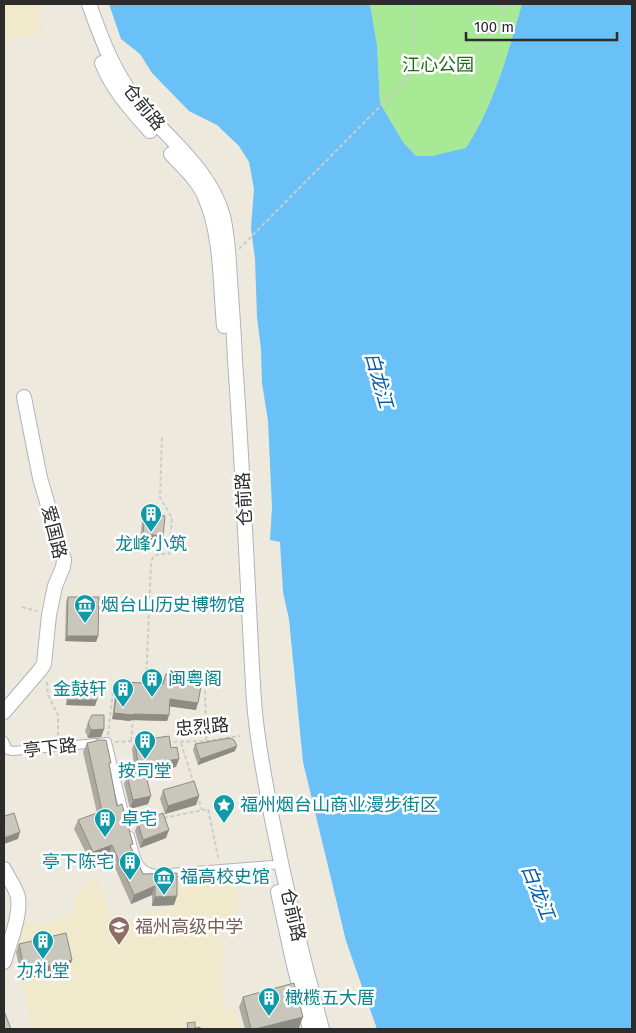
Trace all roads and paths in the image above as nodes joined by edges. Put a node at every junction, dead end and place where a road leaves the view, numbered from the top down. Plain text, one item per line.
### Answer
1 (80, 4) edge
2 (89, 4) edge
3 (415, 4) edge
4 (506, 4) edge
5 (415, 71) junction
6 (229, 260) junction
7 (24, 397) dead end
8 (162, 437) dead end
9 (22, 607) dead end
10 (49, 615) junction
11 (40, 670) junction
12 (127, 684) edge
13 (140, 684) edge
14 (204, 684) edge
15 (4, 712) edge
16 (133, 715) edge
17 (240, 736) dead end
18 (4, 741) edge
19 (131, 741) junction
20 (206, 741) junction
21 (107, 742) junction
22 (140, 742) edge
23 (165, 742) edge
24 (181, 742) junction
25 (58, 747) junction
26 (194, 784) edge
27 (197, 793) edge
28 (202, 810) junction
29 (165, 818) edge
30 (272, 865) junction
31 (220, 868) junction
32 (4, 869) edge
33 (4, 962) edge
34 (310, 1029) edge
35 (322, 1029) edge

1 - 30 street, 仓前路
2 - 6 street, 仓前路
3 - 5 path
4 - 5 path
5 - 6 path
6 - 35 street, 仓前路
7 - 10 street, 爱国路
8 - 13 path
9 - 10 path
10 - 11 street, 爱国路
11 - 15 street, 爱国路
11 - 25 path
12 - 21 path
14 - 20 path
16 - 19 path
17 - 20 path, 忠烈路
18 - 25 street, 亭下路
19 - 21 path
19 - 22 path
20 - 24 path, 忠烈路
21 - 25 street, 亭下路
21 - 31 street
23 - 24 path, 忠烈路
24 - 26 path
27 - 28 path
28 - 29 path
28 - 31 path
30 - 31 street
30 - 34 street, 仓前路
32 - 33 street

